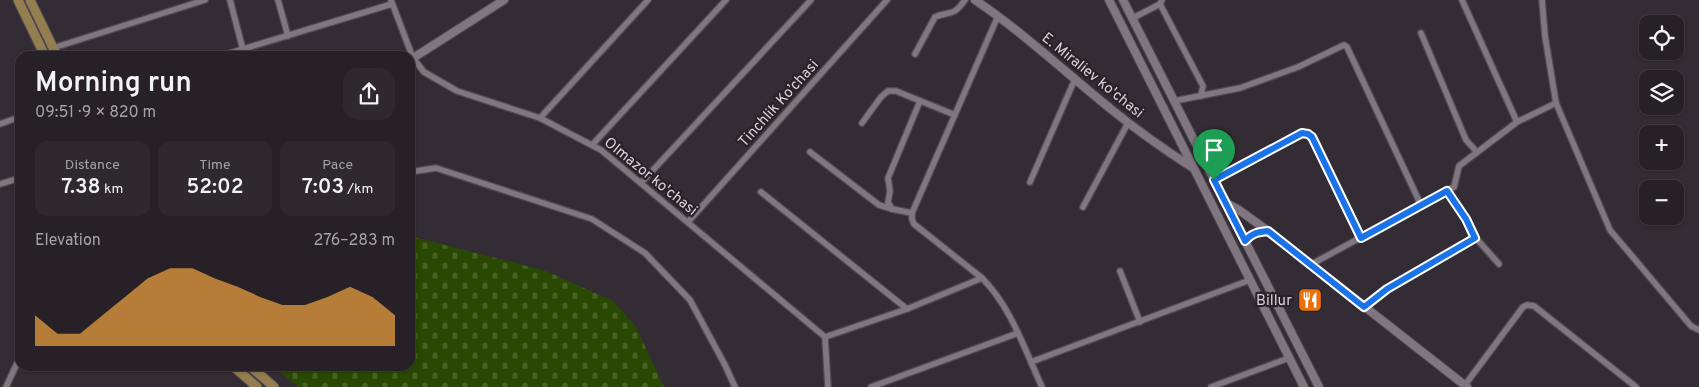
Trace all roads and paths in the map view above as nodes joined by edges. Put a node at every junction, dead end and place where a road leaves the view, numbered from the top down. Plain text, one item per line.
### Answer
1 (18, 0) edge
2 (30, 0) edge
3 (205, 0) edge
4 (230, 0) edge
5 (278, 0) edge
6 (504, 0) edge
7 (648, 0) edge
8 (726, 0) edge
9 (811, 0) edge
10 (888, 0) edge
11 (965, 0) edge
12 (975, 0) edge
13 (1109, 0) edge
14 (1123, 0) edge
15 (1462, 0) edge
16 (1542, 0) edge
17 (391, 2) edge
18 (1161, 2) edge
19 (998, 16) junction
20 (1132, 18) junction
21 (1421, 33) dead end
22 (288, 36) junction
23 (243, 50) junction
24 (43, 51) edge
25 (55, 51) edge
26 (58, 51) edge
27 (239, 51) edge
28 (409, 51) edge
29 (915, 54) dead end
30 (415, 57) edge
31 (415, 62) edge
32 (1075, 79) junction
33 (1201, 96) junction
34 (920, 100) junction
35 (1174, 101) junction
36 (1556, 103) junction
37 (955, 115) junction
38 (540, 118) junction
39 (15, 119) edge
40 (1517, 122) junction
41 (862, 123) dead end
42 (1128, 123) junction
43 (0, 124) edge
44 (592, 145) junction
45 (810, 152) dead end
46 (1477, 152) junction
47 (1194, 170) junction
48 (415, 171) edge
49 (15, 180) edge
50 (1214, 180) junction
51 (1030, 182) dead end
52 (641, 183) junction
53 (0, 184) edge
54 (1447, 191) junction
55 (761, 192) dead end
56 (1226, 203) junction
57 (1421, 205) junction
58 (1083, 207) dead end
59 (892, 209) junction
60 (912, 213) junction
61 (688, 222) junction
62 (1268, 231) junction
63 (1361, 238) junction
64 (1475, 238) junction
65 (1245, 241) junction
66 (1499, 264) dead end
67 (1310, 265) junction
68 (1120, 270) dead end
69 (982, 278) junction
70 (1264, 279) junction
71 (1251, 282) junction
72 (1364, 307) junction
73 (907, 309) junction
74 (1140, 322) junction
75 (1699, 330) edge
76 (1018, 333) junction
77 (824, 337) junction
78 (1289, 358) junction
79 (1030, 362) junction
80 (15, 368) edge
81 (239, 371) edge
82 (256, 371) edge
83 (1466, 386) edge
84 (6, 387) edge
85 (257, 387) edge
86 (274, 387) edge
87 (735, 387) edge
88 (828, 387) edge
89 (871, 387) edge
90 (1042, 387) edge
91 (1211, 387) edge
92 (1304, 387) edge
93 (1319, 387) edge
94 (1636, 387) edge

1 - 24 main road
2 - 25 main road
3 - 26 street
4 - 23 street
5 - 22 street
6 - 30 main road
7 - 38 street
8 - 44 street
9 - 52 street
10 - 61 street, Tinchlik Ko’chasi
11 - 29 street
12 - 19 main road, E. Miraliev ko'chasi
13 - 47 main road
14 - 20 main road
15 - 40 street
16 - 36 street
17 - 22 street
17 - 28 street
18 - 20 street
18 - 33 street
19 - 32 main road, E. Miraliev ko'chasi
19 - 37 street
20 - 35 main road
21 - 46 street
22 - 23 street
23 - 27 street
31 - 38 street, Olmazor ko'chasi
32 - 42 main road, E. Miraliev ko'chasi
32 - 51 street
33 - 35 street
33 - 57 street
34 - 37 street
34 - 41 street
34 - 59 street
35 - 50 main road
36 - 40 street
36 - 75 street
37 - 60 street
38 - 44 street, Olmazor ko'chasi
39 - 43 street
40 - 46 street
42 - 47 main road, E. Miraliev ko'chasi
42 - 58 street
44 - 52 street, Olmazor ko'chasi
45 - 59 street
46 - 54 street
47 - 71 main road
48 - 87 street
49 - 53 street
50 - 56 main road
50 - 63 street
52 - 61 street, Olmazor ko'chasi
54 - 57 street
54 - 64 street
55 - 73 street
56 - 62 main road
56 - 65 main road
57 - 63 street
59 - 60 street
60 - 69 street
61 - 77 street, Olmazor ko'chasi
62 - 65 main road
62 - 67 main road
63 - 67 street
64 - 66 street
64 - 72 street
65 - 70 main road
67 - 72 main road
68 - 74 street
69 - 73 street
69 - 76 street
70 - 71 main road
70 - 93 main road
71 - 74 street
71 - 78 main road
72 - 83 main road
73 - 77 street
74 - 79 street
76 - 79 street
76 - 89 street
77 - 88 street
78 - 91 street
78 - 92 main road
79 - 90 street
80 - 84 street
81 - 85 main road
82 - 86 main road
83 - 94 street

